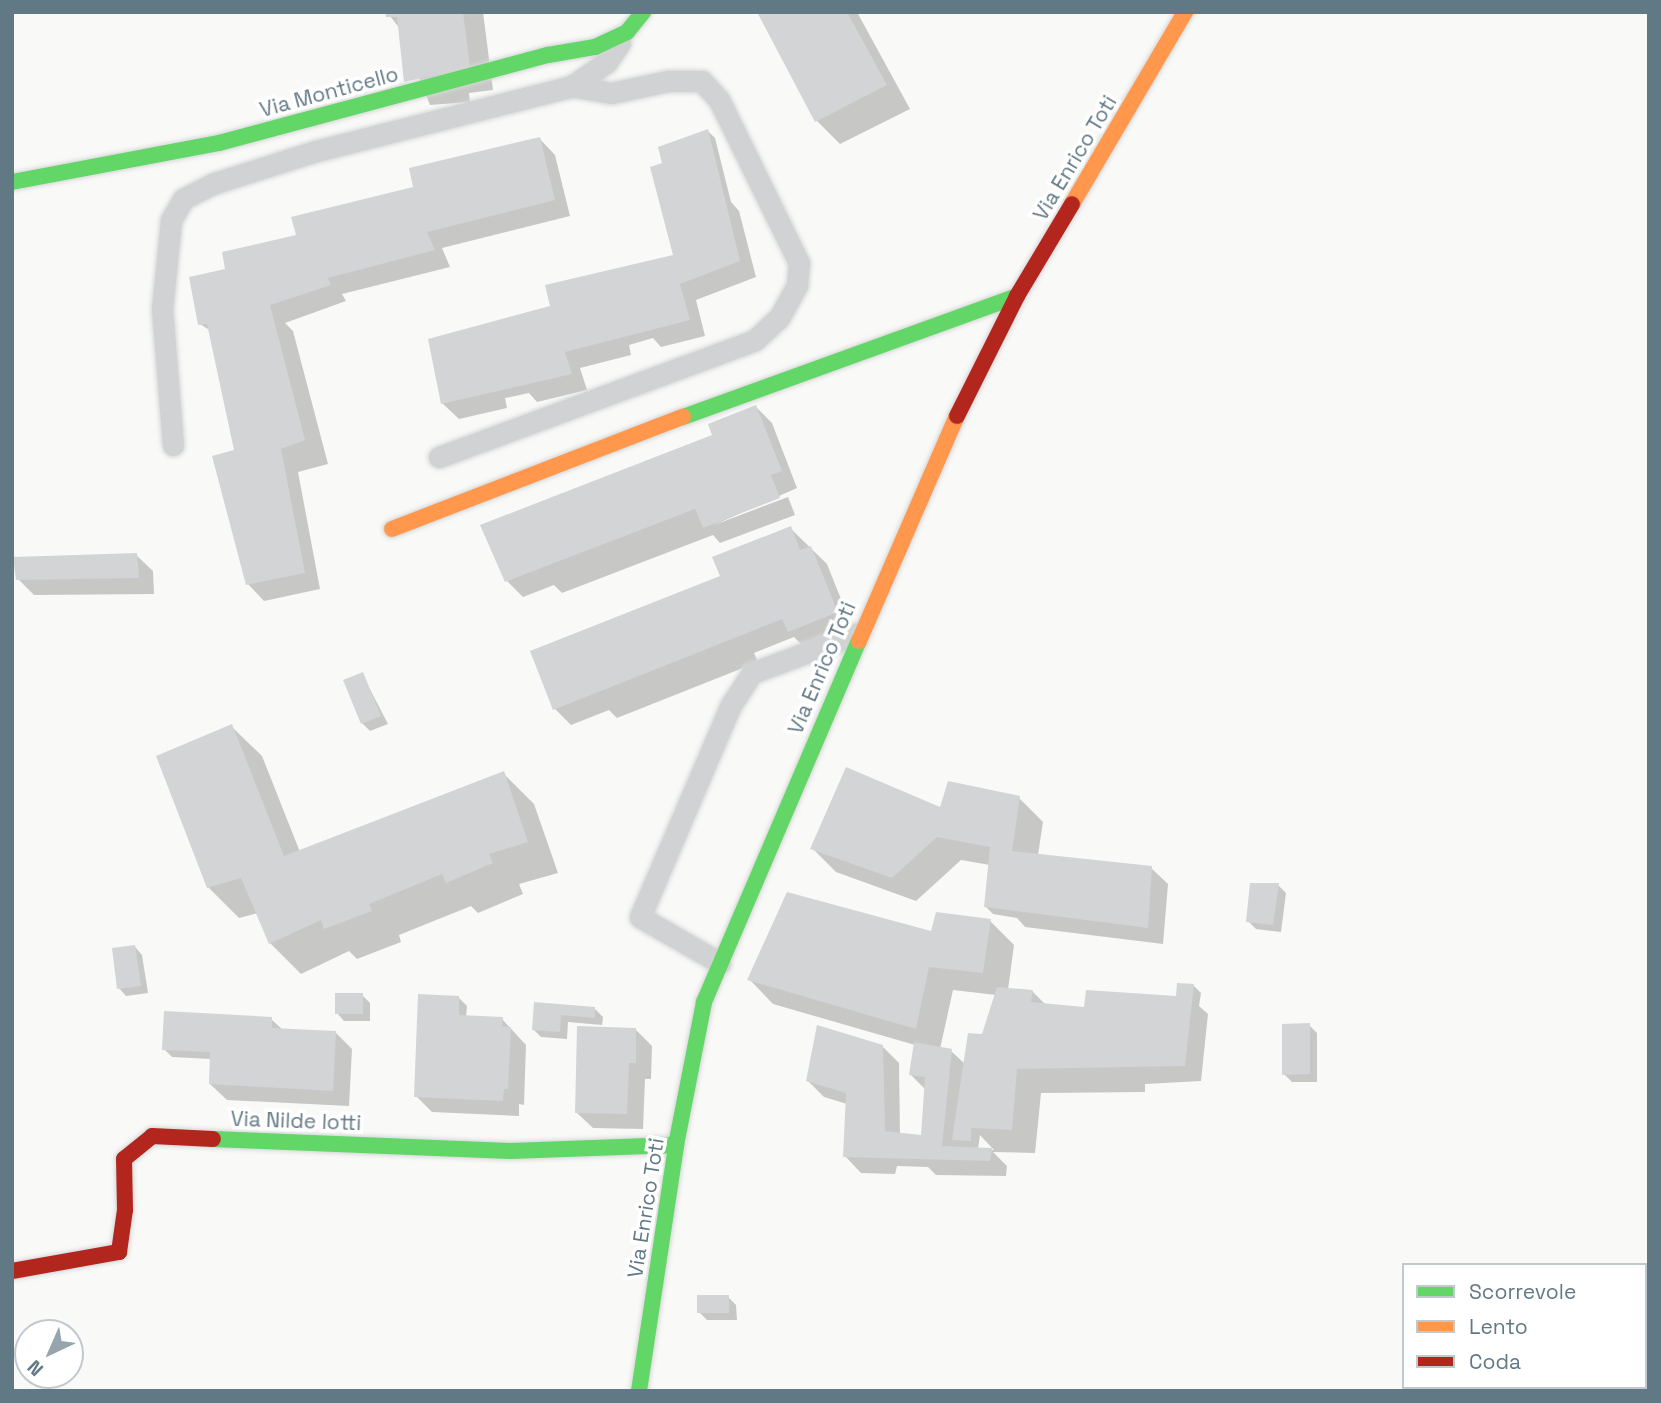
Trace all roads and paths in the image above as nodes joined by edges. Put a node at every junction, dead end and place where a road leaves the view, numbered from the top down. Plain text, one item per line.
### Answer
1 (643, 12) edge
2 (1185, 12) edge
3 (627, 32) junction
4 (572, 86) junction
5 (12, 182) edge
6 (1017, 296) junction
7 (173, 445) dead end
8 (439, 457) dead end
9 (392, 529) dead end
10 (859, 633) junction
11 (720, 963) junction
12 (676, 1145) junction
13 (12, 1271) edge
14 (639, 1391) edge

1 - 3 street, Via Monticello
2 - 6 street, Via Enrico Toti
3 - 4 lane
3 - 5 street, Via Monticello
4 - 7 lane
4 - 8 lane
6 - 9 street
6 - 10 street, Via Enrico Toti
10 - 11 street, Via Enrico Toti
10 - 11 lane
11 - 12 street, Via Enrico Toti
12 - 13 street, Via Nilde lotti
12 - 14 street, Via Enrico Toti

